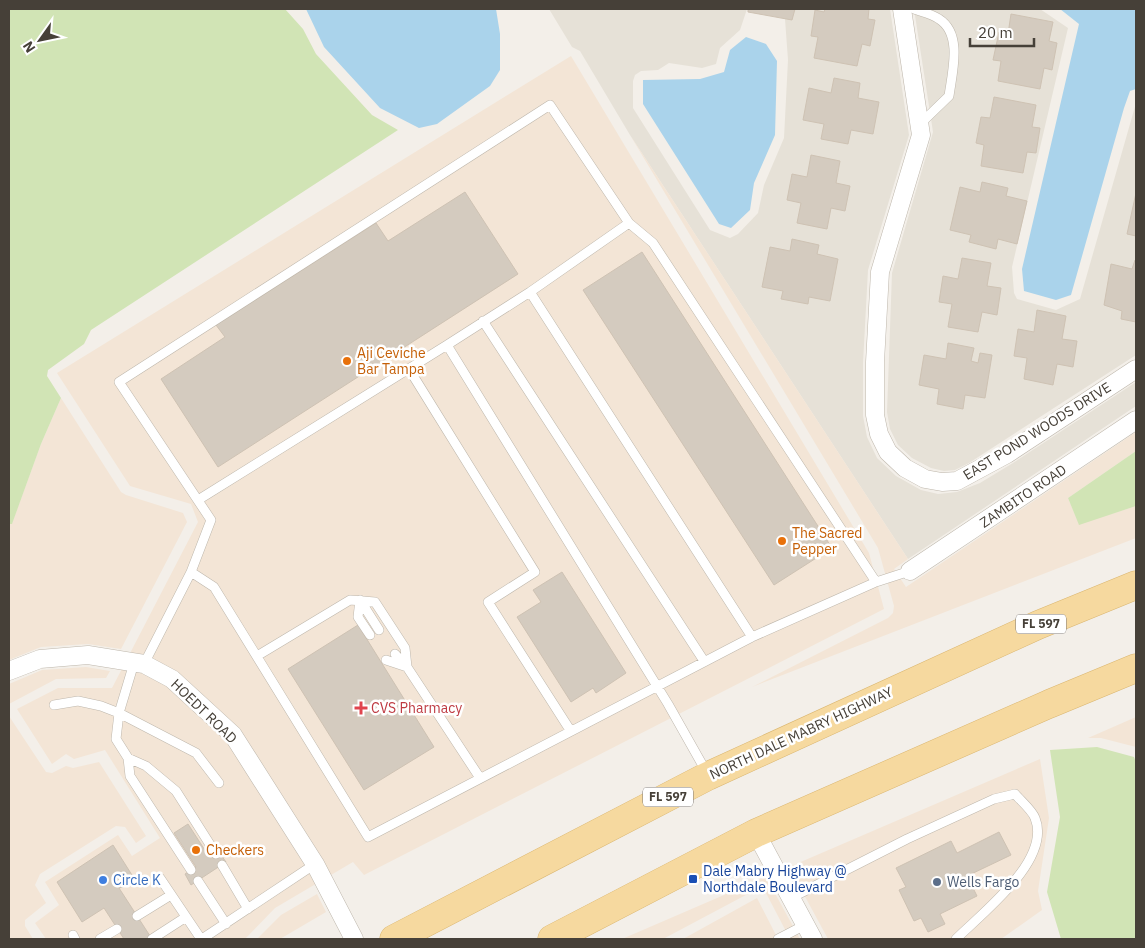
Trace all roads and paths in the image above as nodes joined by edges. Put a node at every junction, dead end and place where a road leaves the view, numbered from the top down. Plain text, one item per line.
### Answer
1 (902, 9) edge
2 (914, 9) edge
3 (920, 124) junction
4 (629, 223) junction
5 (530, 292) junction
6 (483, 321) junction
7 (446, 345) junction
8 (409, 368) junction
9 (1136, 369) edge
10 (1136, 420) edge
11 (198, 500) junction
12 (910, 571) joint
13 (192, 572) junction
14 (876, 582) junction
15 (1136, 585) edge
16 (360, 600) junction
17 (379, 630) dead end
18 (370, 635) dead end
19 (752, 637) junction
20 (395, 654) dead end
21 (257, 656) junction
22 (386, 660) dead end
23 (704, 661) junction
24 (139, 664) junction
25 (407, 667) junction
26 (1136, 668) edge
27 (9, 672) edge
28 (657, 685) junction
29 (54, 705) dead end
30 (119, 713) junction
31 (570, 730) junction
32 (128, 758) junction
33 (708, 776) junction
34 (480, 778) junction
35 (219, 783) dead end
36 (756, 833) junction
37 (216, 854) dead end
38 (315, 864) junction
39 (222, 865) dead end
40 (191, 870) dead end
41 (160, 878) dead end
42 (198, 881) dead end
43 (171, 894) junction
44 (791, 898) junction
45 (248, 909) junction
46 (137, 916) dead end
47 (186, 917) junction
48 (226, 924) junction
49 (117, 929) dead end
50 (809, 932) edge
51 (100, 939) edge
52 (152, 939) edge
53 (202, 939) edge
54 (354, 939) edge
55 (394, 939) edge
56 (552, 939) edge
57 (778, 939) edge
58 (956, 939) edge

1 - 3 street, EAST POND WOODS DRIVE
2 - 3 lane
3 - 9 street, EAST POND WOODS DRIVE
4 - 5 lane
4 - 11 lane
4 - 14 lane
5 - 6 lane
5 - 19 lane
6 - 7 lane
6 - 23 lane
7 - 8 lane
7 - 28 lane
8 - 11 lane
8 - 31 lane
10 - 12 street, ZAMBITO ROAD
11 - 13 lane
12 - 14 lane
13 - 21 lane
13 - 24 lane
14 - 19 lane
15 - 33 main road, NORTH DALE MABRY HIGHWAY / FL 597
16 - 17 lane
16 - 18 lane
16 - 21 lane
16 - 25 lane
19 - 23 lane
20 - 25 lane
21 - 34 lane
22 - 25 lane
23 - 28 lane
24 - 27 street, HOEDT ROAD
24 - 30 lane
24 - 38 street, HOEDT ROAD
25 - 34 lane
26 - 36 main road
28 - 31 lane
28 - 33 lane
29 - 30 lane
30 - 32 lane
30 - 35 lane
31 - 34 lane
32 - 37 lane
32 - 40 lane
33 - 55 main road, NORTH DALE MABRY HIGHWAY / FL 597
36 - 44 street
36 - 56 main road
38 - 45 lane
38 - 54 street, HOEDT ROAD
39 - 45 lane
41 - 43 lane
42 - 48 lane
43 - 46 lane
43 - 47 lane
44 - 50 street
44 - 58 lane
45 - 48 lane
47 - 52 lane
47 - 53 lane
48 - 53 lane
49 - 51 lane
50 - 57 lane

